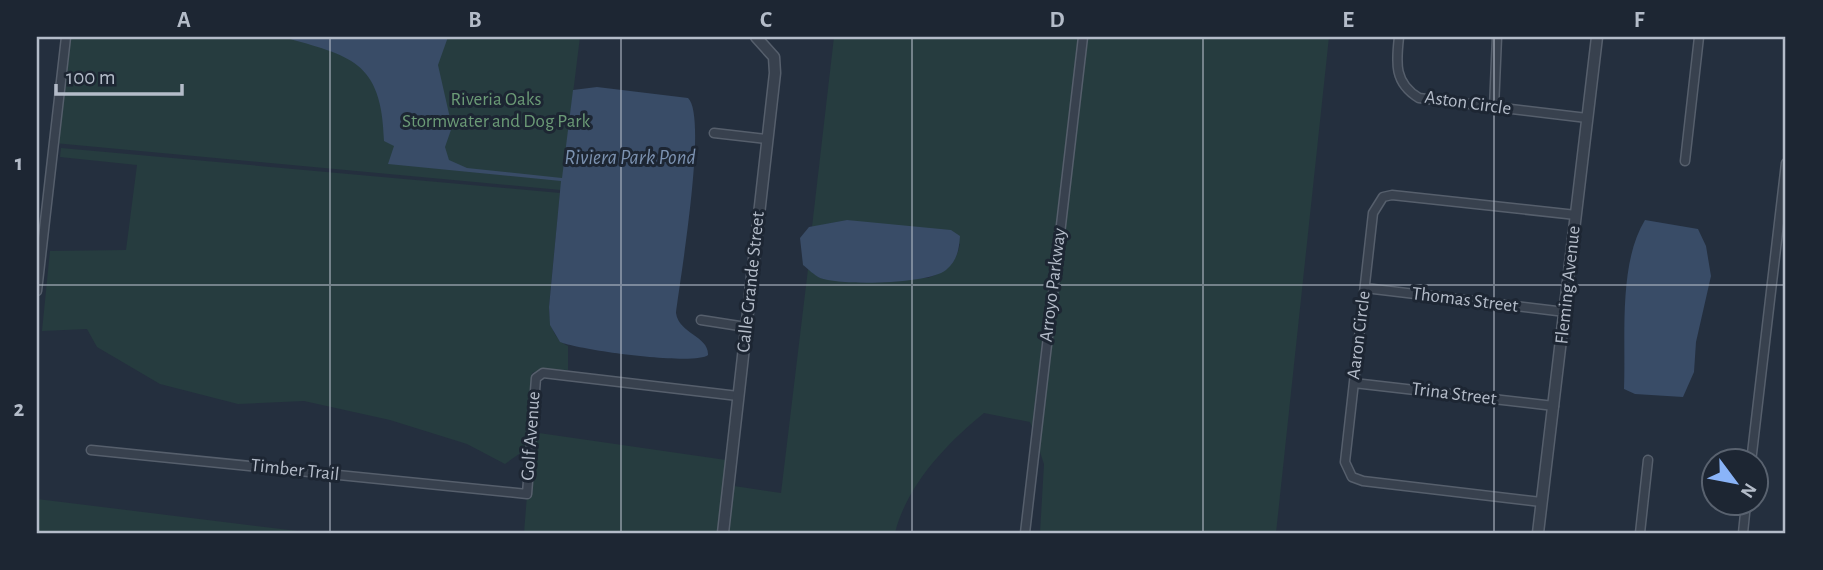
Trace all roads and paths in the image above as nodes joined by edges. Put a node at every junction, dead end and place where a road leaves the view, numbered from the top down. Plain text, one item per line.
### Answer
1 (66, 37) edge
2 (756, 37) edge
3 (1083, 37) edge
4 (1399, 37) edge
5 (1497, 37) edge
6 (1597, 37) edge
7 (1699, 37) edge
8 (1494, 108) junction
9 (1587, 118) junction
10 (714, 133) dead end
11 (767, 139) junction
12 (1685, 161) dead end
13 (1786, 163) edge
14 (1576, 215) junction
15 (1365, 288) junction
16 (37, 291) edge
17 (1565, 312) junction
18 (701, 320) dead end
19 (746, 327) junction
20 (1353, 383) junction
21 (738, 397) junction
22 (1554, 406) junction
23 (1753, 448) edge
24 (91, 450) dead end
25 (1648, 460) dead end
26 (527, 494) joint
27 (1541, 502) junction
28 (723, 533) edge
29 (1025, 533) edge
30 (1538, 533) edge
31 (1640, 533) edge

1 - 16 street
2 - 11 street, Calle Grande Street
3 - 29 street, Arroyo Parkway
4 - 8 street, Aston Circle
5 - 8 street
6 - 9 street, Fleming Avenue
7 - 12 street
8 - 9 street, Aston Circle
9 - 14 street, Fleming Avenue
10 - 11 street
11 - 19 street, Calle Grande Street
13 - 23 street
14 - 15 street, Aaron Circle
14 - 17 street, Fleming Avenue
15 - 17 street, Thomas Street
15 - 20 street, Aaron Circle
17 - 22 street, Fleming Avenue
18 - 19 street
19 - 21 street, Calle Grande Street
20 - 22 street, Trina Street
20 - 27 street, Aaron Circle
21 - 26 street, Golf Avenue
21 - 28 street, Calle Grande Street
22 - 27 street, Fleming Avenue
24 - 26 street, Timber Trail
25 - 31 street
27 - 30 street, Fleming Avenue

